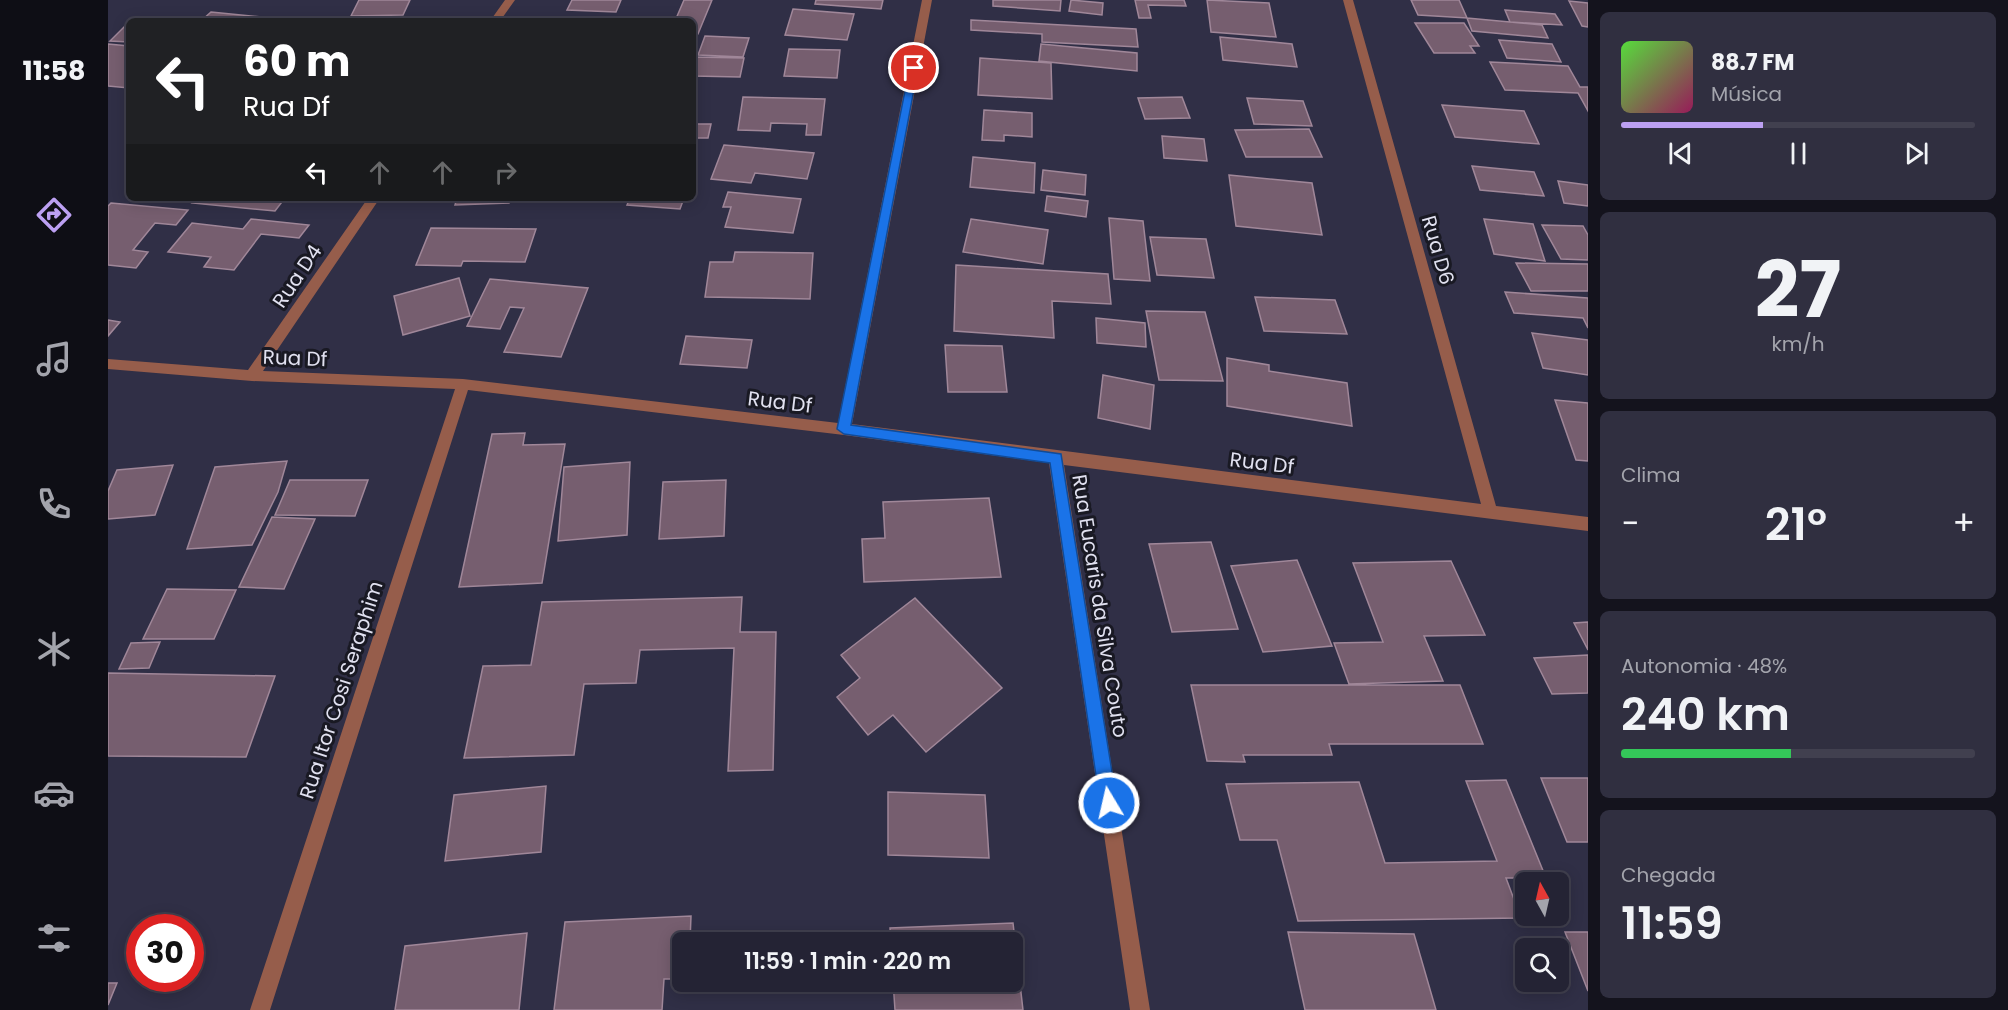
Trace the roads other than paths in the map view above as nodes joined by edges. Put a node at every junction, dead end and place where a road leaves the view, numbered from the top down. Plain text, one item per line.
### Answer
1 (510, 0) edge
2 (927, 0) edge
3 (1348, 0) edge
4 (497, 18) edge
5 (372, 201) edge
6 (108, 364) edge
7 (252, 376) junction
8 (463, 384) junction
9 (844, 429) junction
10 (1056, 458) junction
11 (1490, 511) junction
12 (1588, 524) edge
13 (260, 1010) edge
14 (1140, 1010) edge

1 - 4 street
2 - 9 street
3 - 11 street, Rua D6
5 - 7 street, Rua D4
6 - 7 street, Rua Df
7 - 8 street, Rua Df
8 - 9 street, Rua Df
8 - 13 street, Rua Itor Cosi Seraphim
9 - 10 street, Rua Df
10 - 11 street, Rua Df
10 - 14 street, Rua Eucaris da Silva Couto
11 - 12 street, Rua Df

